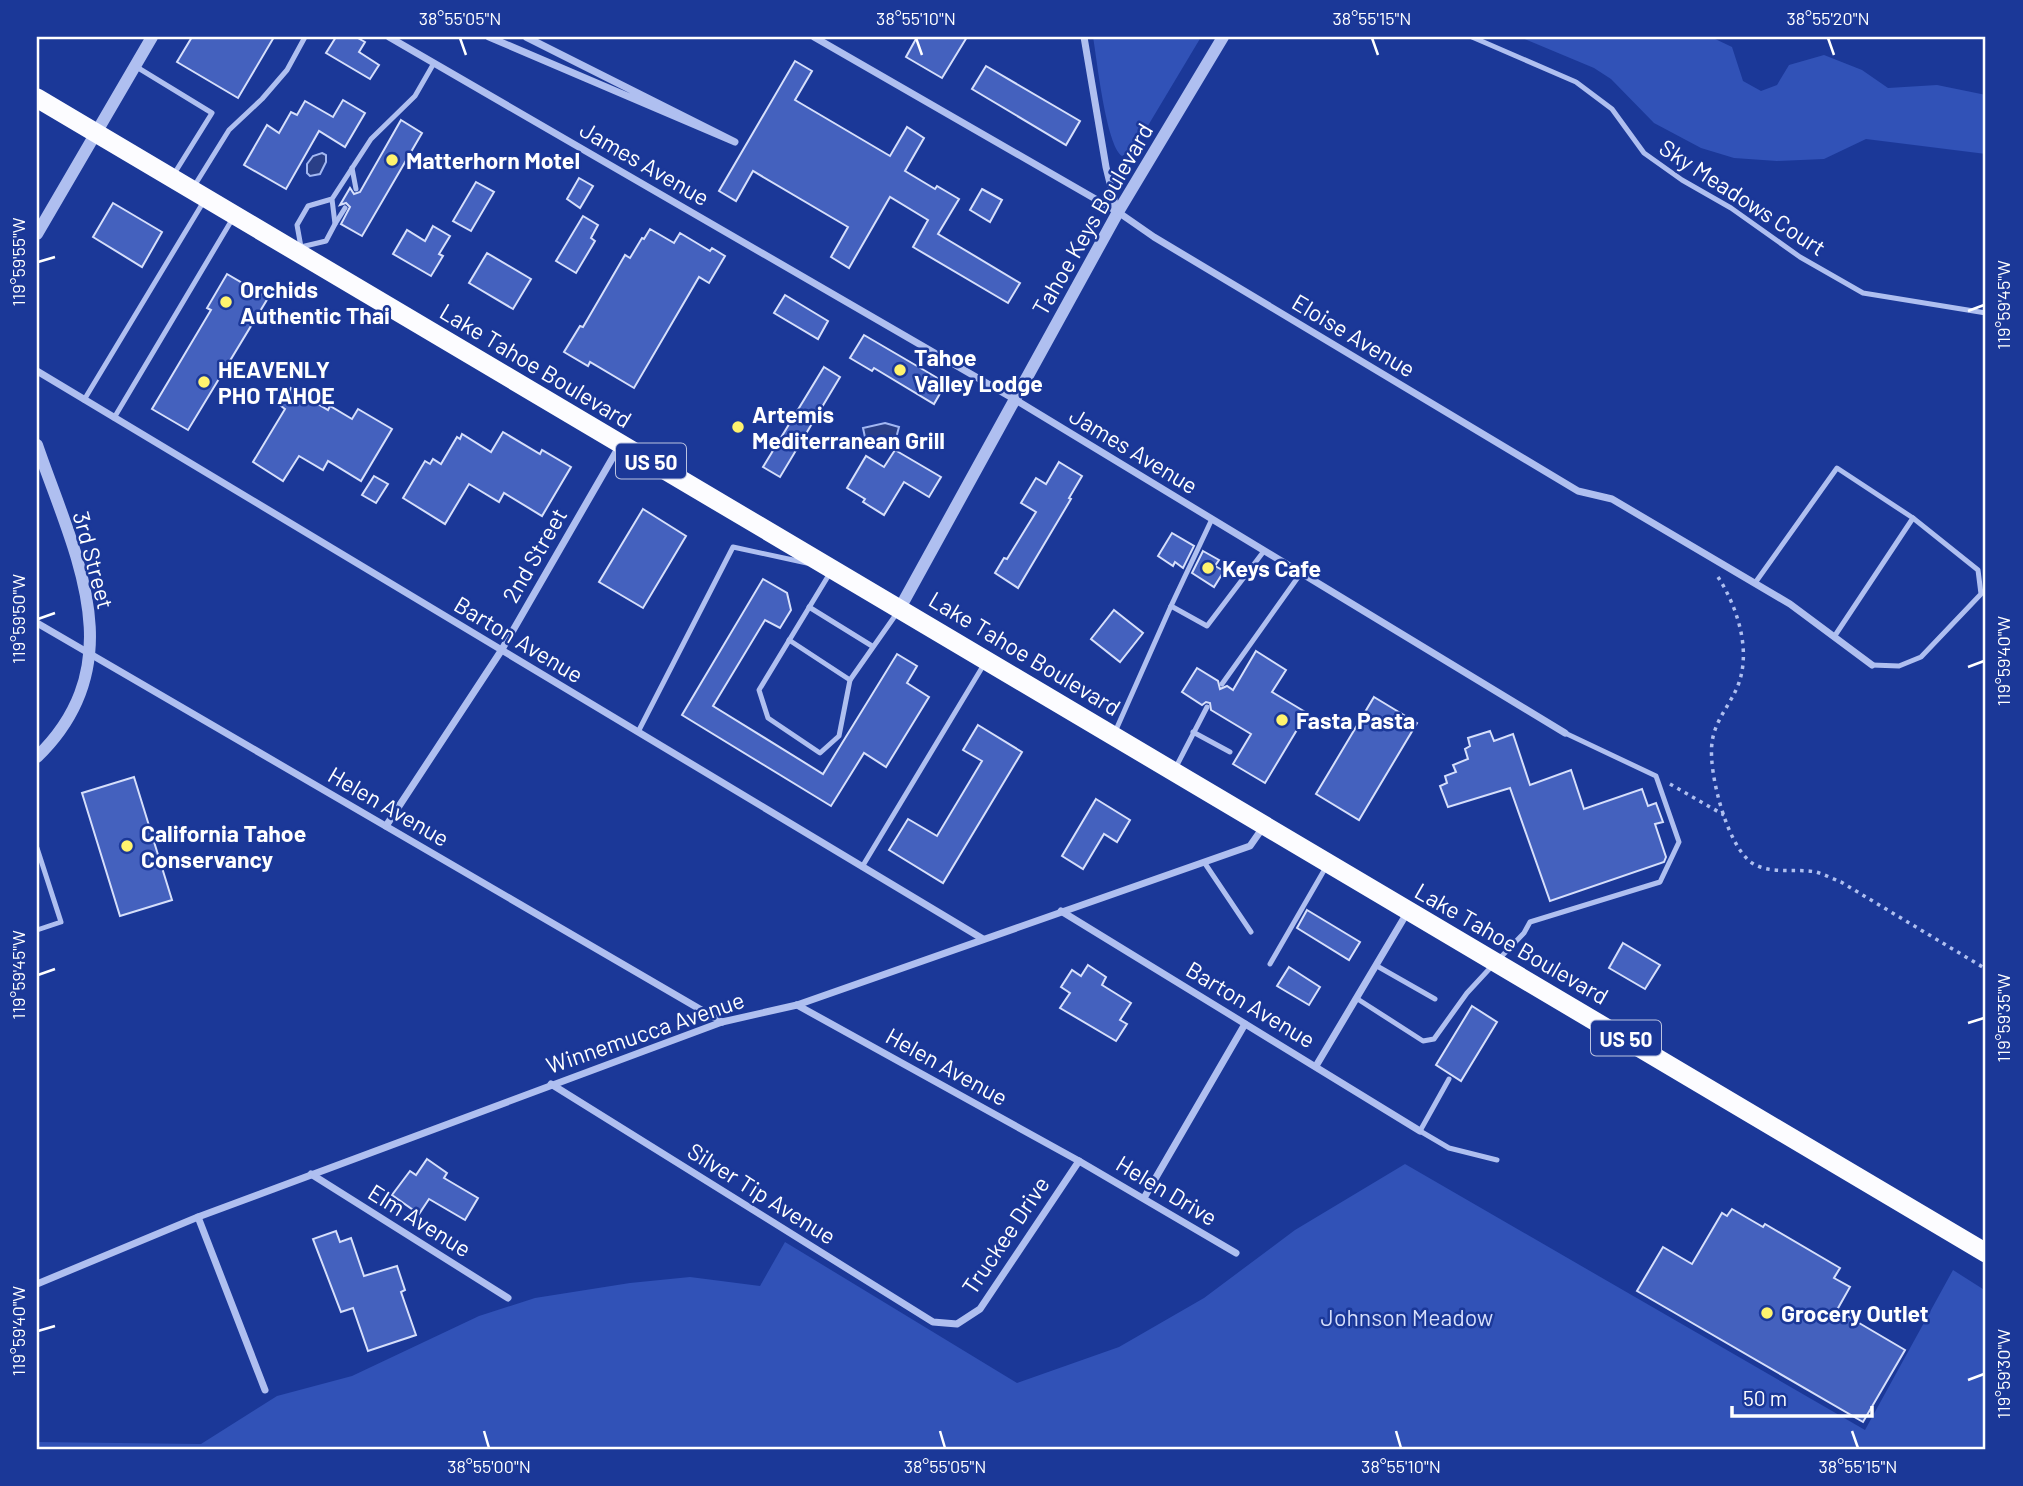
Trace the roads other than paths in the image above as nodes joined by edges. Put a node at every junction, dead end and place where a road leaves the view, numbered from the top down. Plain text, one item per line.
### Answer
1 (152, 37) edge
2 (305, 37) edge
3 (389, 37) edge
4 (482, 37) edge
5 (489, 37) edge
6 (526, 37) edge
7 (814, 37) edge
8 (1084, 37) edge
9 (1223, 37) edge
10 (1472, 37) edge
11 (434, 63) junction
12 (135, 66) junction
13 (37, 99) edge
14 (95, 134) junction
15 (735, 142) junction
16 (352, 168) junction
17 (171, 178) junction
18 (356, 189) dead end
19 (199, 195) junction
20 (332, 199) junction
21 (345, 208) dead end
22 (1118, 212) junction
23 (235, 215) junction
24 (335, 224) junction
25 (37, 234) edge
26 (300, 250) junction
27 (1986, 313) edge
28 (37, 372) edge
29 (1014, 399) junction
30 (85, 400) junction
31 (114, 418) junction
32 (621, 443) junction
33 (37, 445) edge
34 (1913, 518) junction
35 (1212, 519) junction
36 (1264, 551) junction
37 (832, 569) junction
38 (1301, 573) junction
39 (1755, 583) junction
40 (1171, 606) junction
41 (809, 607) junction
42 (900, 608) junction
43 (37, 623) edge
44 (1834, 637) junction
45 (789, 640) junction
46 (872, 646) junction
47 (500, 651) junction
48 (90, 655) junction
49 (987, 660) junction
50 (1872, 665) joint
51 (850, 680) junction
52 (1222, 684) dead end
53 (1207, 708) dead end
54 (638, 732) junction
55 (1193, 732) junction
56 (1565, 733) joint
57 (1114, 735) junction
58 (1230, 752) dead end
59 (37, 757) edge
60 (1174, 771) junction
61 (1264, 825) junction
62 (386, 826) junction
63 (37, 848) edge
64 (1203, 862) junction
65 (1328, 863) junction
66 (862, 867) junction
67 (1409, 910) junction
68 (1061, 911) junction
69 (37, 930) edge
70 (1251, 932) dead end
71 (983, 939) junction
72 (1496, 961) junction
73 (1269, 964) dead end
74 (1377, 966) junction
75 (1356, 998) junction
76 (1435, 999) dead end
77 (797, 1005) junction
78 (722, 1022) junction
79 (1245, 1024) junction
80 (1316, 1066) junction
81 (1450, 1079) dead end
82 (551, 1084) junction
83 (1420, 1131) junction
84 (1497, 1160) dead end
85 (1079, 1161) junction
86 (311, 1174) junction
87 (1144, 1198) junction
88 (198, 1217) junction
89 (1236, 1253) dead end
90 (1986, 1253) edge
91 (37, 1284) edge
92 (508, 1298) dead end
93 (957, 1324) joint
94 (265, 1391) dead end

1 - 12 street
2 - 19 lane
3 - 11 street, James Avenue
4 - 15 lane
5 - 15 street, James Avenue
6 - 15 street
7 - 22 street, Eloise Avenue
8 - 22 street
9 - 22 street, Tahoe Keys Boulevard
10 - 27 lane, Sky Meadows Court
11 - 16 lane
11 - 29 street, James Avenue
12 - 14 street
12 - 17 lane
13 - 14 highway, Lake Tahoe Boulevard / US 50
14 - 17 highway, Lake Tahoe Boulevard / US 50
14 - 25 street
16 - 18 lane
16 - 20 lane
17 - 19 highway, Lake Tahoe Boulevard / US 50
19 - 23 highway, Lake Tahoe Boulevard / US 50
19 - 30 lane
20 - 24 lane
20 - 26 lane
21 - 24 lane
22 - 29 street, Tahoe Keys Boulevard
22 - 39 street, Eloise Avenue
23 - 26 highway, Lake Tahoe Boulevard / US 50
23 - 31 lane
24 - 26 lane
26 - 32 highway, Lake Tahoe Boulevard / US 50
28 - 30 street, Barton Avenue
29 - 35 street, James Avenue
29 - 42 street, Tahoe Keys Boulevard
30 - 31 street, Barton Avenue
31 - 47 street, Barton Avenue
32 - 37 highway, Lake Tahoe Boulevard / US 50
32 - 47 street, 2nd Street
33 - 48 street, 3rd Street
34 - 39 lane
34 - 44 lane
34 - 50 lane
35 - 36 street, James Avenue
35 - 40 lane
36 - 38 street, James Avenue
36 - 40 lane
37 - 41 lane
37 - 42 highway, Lake Tahoe Boulevard / US 50
37 - 54 lane
38 - 52 lane
38 - 56 street, James Avenue
39 - 44 street, Eloise Avenue
40 - 57 lane
41 - 45 lane
41 - 46 lane
42 - 46 lane
42 - 49 highway, Lake Tahoe Boulevard / US 50
43 - 48 street, Helen Avenue
44 - 50 street, Eloise Avenue
45 - 51 lane
45 - 51 lane
46 - 51 lane
47 - 54 street, Barton Avenue
47 - 62 street, 2nd Street
48 - 59 street, 3rd Street
48 - 62 street, Helen Avenue
49 - 57 highway, Lake Tahoe Boulevard / US 50
49 - 66 lane
53 - 55 lane
54 - 66 street, Barton Avenue
55 - 58 lane
55 - 60 lane
56 - 72 lane
57 - 60 highway, Lake Tahoe Boulevard / US 50
60 - 61 highway, Lake Tahoe Boulevard / US 50
61 - 64 street, Winnemucca Avenue
61 - 65 highway, Lake Tahoe Boulevard / US 50
62 - 78 street, Helen Avenue
63 - 69 lane
64 - 68 street, Winnemucca Avenue
64 - 70 lane
65 - 67 highway, Lake Tahoe Boulevard / US 50
65 - 73 lane
66 - 71 street, Barton Avenue
67 - 72 highway, Lake Tahoe Boulevard / US 50
67 - 74 street
68 - 71 street, Winnemucca Avenue
68 - 79 street, Barton Avenue
71 - 77 street, Winnemucca Avenue
72 - 75 lane
72 - 90 highway, Lake Tahoe Boulevard / US 50
74 - 75 street
74 - 76 lane
75 - 80 street
77 - 78 street, Winnemucca Avenue
77 - 85 street, Helen Avenue
78 - 82 street, Winnemucca Avenue
79 - 80 street, Barton Avenue
79 - 87 street
80 - 83 street, Barton Avenue
81 - 83 lane
82 - 86 street, Winnemucca Avenue
82 - 93 street, Silver Tip Avenue
83 - 84 lane
85 - 87 street, Helen Drive
85 - 93 street, Truckee Drive
86 - 88 street, Winnemucca Avenue
86 - 92 street, Elm Avenue
87 - 89 street, Helen Drive
88 - 91 street, Winnemucca Avenue
88 - 94 street

